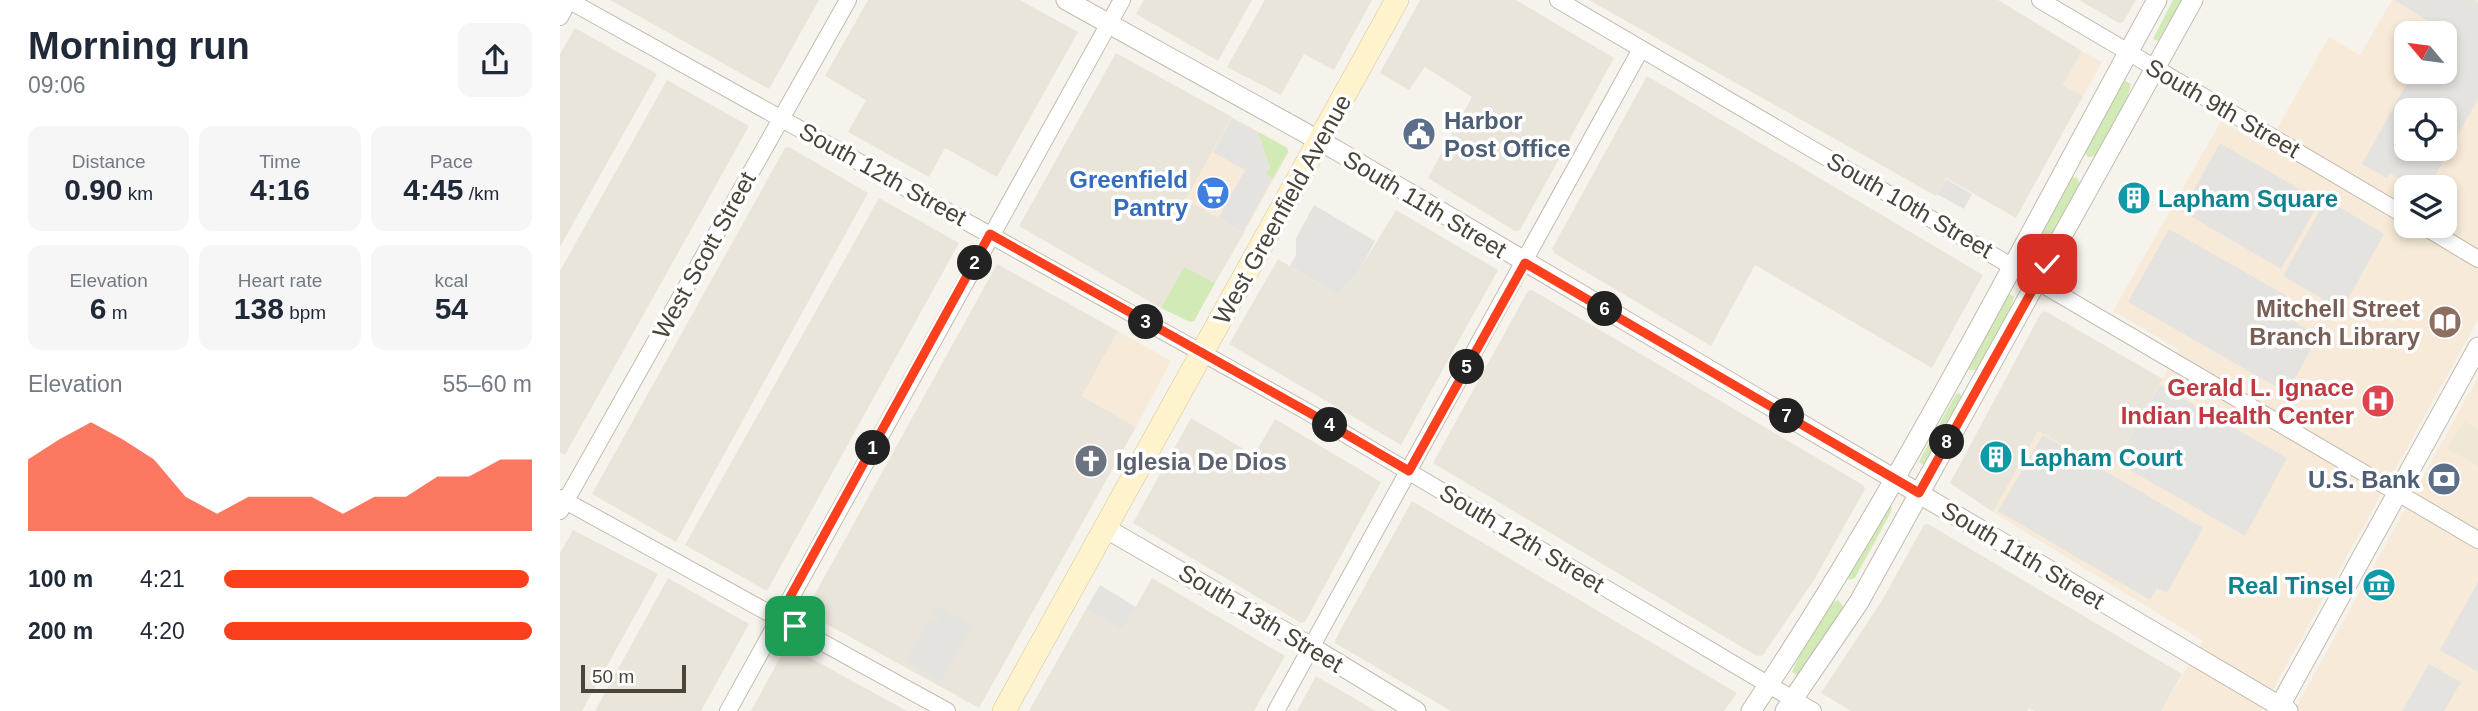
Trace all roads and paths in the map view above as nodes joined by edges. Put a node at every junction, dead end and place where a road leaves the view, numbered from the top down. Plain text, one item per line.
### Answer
1 (569, 0) edge
2 (848, 0) edge
3 (1066, 0) edge
4 (1122, 0) edge
5 (1397, 0) edge
6 (1558, 0) edge
7 (2040, 0) edge
8 (2157, 0) edge
9 (2193, 0) edge
10 (560, 17) edge
11 (1108, 24) junction
12 (1642, 48) junction
13 (2128, 52) junction
14 (2156, 68) junction
15 (781, 117) junction
16 (1319, 141) junction
17 (2394, 209) edge
18 (990, 234) junction
19 (2443, 238) edge
20 (2478, 259) edge
21 (1525, 263) junction
22 (2012, 266) junction
23 (2038, 281) junction
24 (2478, 347) edge
25 (1202, 353) junction
26 (1409, 471) junction
27 (1894, 478) junction
28 (1919, 493) junction
29 (2398, 493) junction
30 (562, 503) edge
31 (1105, 528) junction
32 (2478, 540) edge
33 (779, 617) junction
34 (1311, 647) junction
35 (1769, 684) junction
36 (1789, 705) edge
37 (2282, 709) edge
38 (728, 711) edge
39 (947, 711) edge
40 (1004, 711) edge
41 (1276, 711) edge
42 (1416, 711) edge
43 (1751, 711) edge
44 (1813, 711) edge

1 - 10 street
1 - 15 street, South 12th Street
2 - 15 street, West Scott Street
3 - 11 street, South 11th Street
4 - 11 street
5 - 16 main road, West Greenfield Avenue
6 - 12 street, South 10th Street
7 - 13 street, South 9th Street
8 - 13 street
9 - 14 street
11 - 16 street, South 11th Street
11 - 18 street
12 - 21 street
12 - 22 street, South 10th Street
13 - 14 street, South 9th Street
13 - 22 street
14 - 17 street, South 9th Street
14 - 23 street
15 - 18 street, South 12th Street
15 - 30 street, West Scott Street
16 - 21 street, South 11th Street
16 - 25 main road, West Greenfield Avenue
18 - 25 street, South 12th Street
18 - 33 street
19 - 20 street
21 - 26 street
21 - 27 street, South 11th Street
22 - 23 street, South 10th Street
22 - 27 street
23 - 28 street
23 - 29 street, South 10th Street
24 - 29 street
25 - 26 street, South 12th Street
25 - 31 main road, West Greenfield Avenue
26 - 34 street
26 - 35 street, South 12th Street
27 - 28 street, South 11th Street
27 - 35 street
28 - 36 street
28 - 37 street, South 11th Street
29 - 32 street, South 10th Street
29 - 37 street
30 - 33 street
31 - 34 street, South 13th Street
31 - 40 main road, West Greenfield Avenue
33 - 38 street
33 - 39 street
34 - 41 street
34 - 42 street, South 13th Street
35 - 36 street, South 12th Street
35 - 43 street
36 - 44 street, South 12th Street

